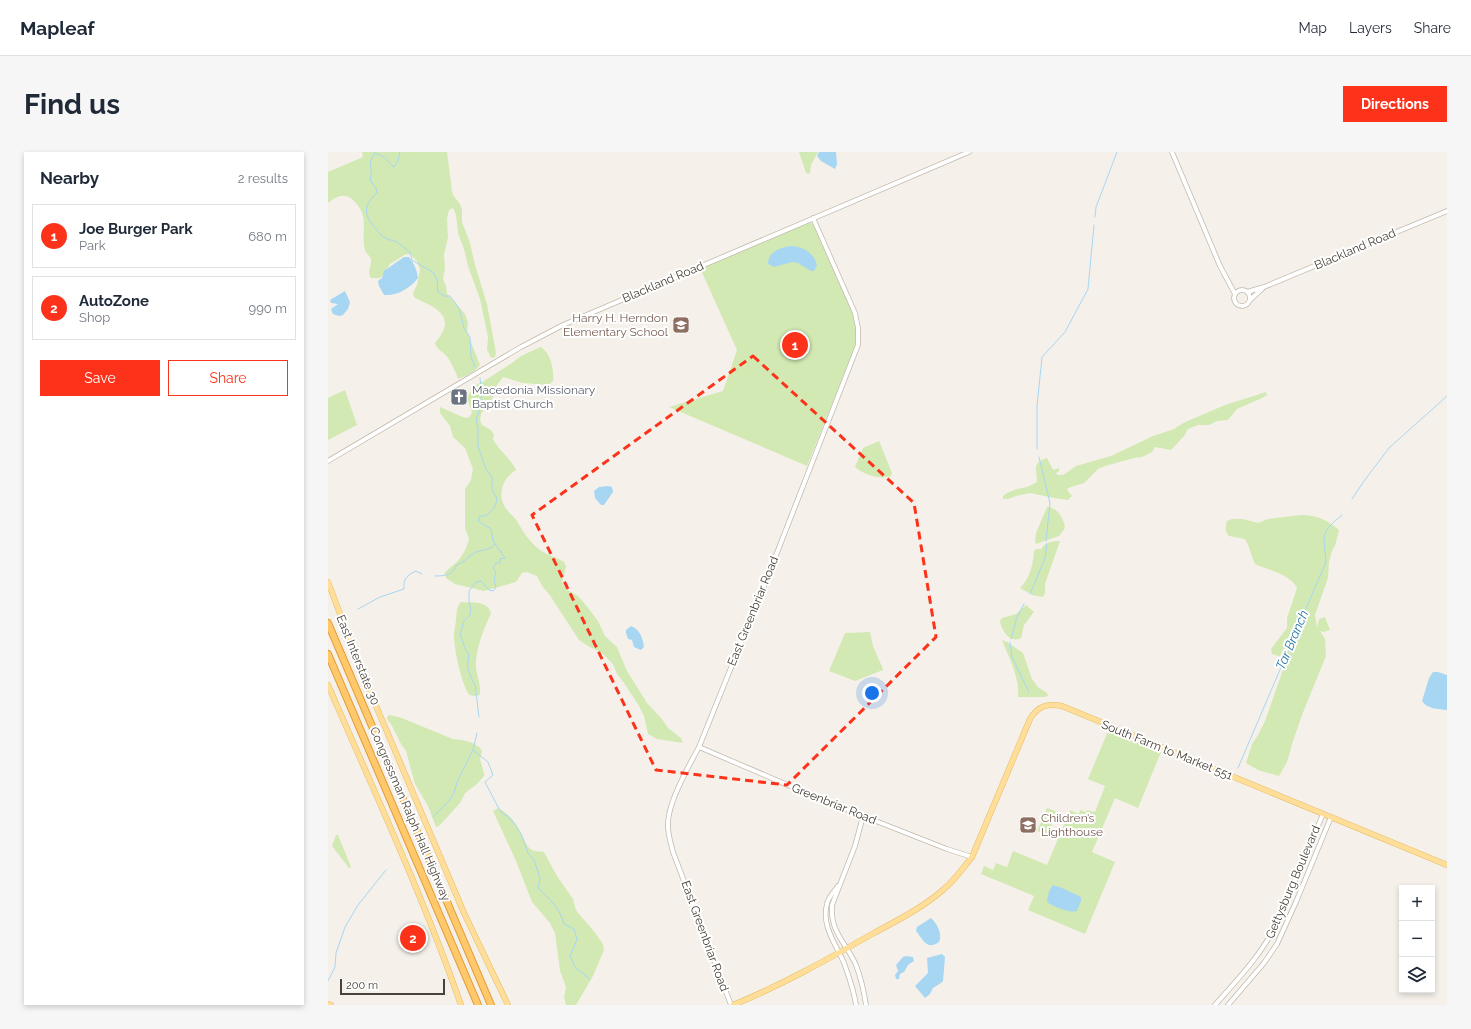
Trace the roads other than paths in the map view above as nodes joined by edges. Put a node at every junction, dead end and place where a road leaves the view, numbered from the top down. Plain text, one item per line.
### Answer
1 (969, 152) edge
2 (1172, 152) edge
3 (1447, 211) edge
4 (813, 218) junction
5 (1231, 283) junction
6 (1264, 288) junction
7 (1242, 290) junction
8 (1247, 292) junction
9 (1235, 294) junction
10 (1250, 300) junction
11 (328, 461) edge
12 (328, 582) edge
13 (328, 623) edge
14 (328, 654) edge
15 (328, 685) edge
16 (699, 747) junction
17 (1323, 814) junction
18 (863, 816) junction
19 (1331, 817) junction
20 (972, 857) junction
21 (1447, 865) edge
22 (842, 881) junction
23 (847, 949) junction
24 (839, 953) junction
25 (328, 1004) edge
26 (331, 1005) edge
27 (461, 1005) edge
28 (478, 1005) edge
29 (491, 1005) edge
30 (508, 1005) edge
31 (732, 1005) edge
32 (856, 1005) edge
33 (866, 1005) edge
34 (1215, 1005) edge
35 (1228, 1005) edge

1 - 4 street, Blackland Road
2 - 5 street
3 - 6 street, Blackland Road
4 - 11 street, Blackland Road
4 - 16 street, East Greenbriar Road
5 - 7 street
5 - 9 street
6 - 8 street, Blackland Road
6 - 10 street, Blackland Road
7 - 8 street
7 - 9 street
8 - 10 street
9 - 10 street
12 - 30 main road, East Interstate 30
13 - 29 highway, Congressman Ralph Hall Highway
14 - 28 highway, Congressman Ralph Hall Highway
15 - 27 main road
16 - 18 street, Greenbriar Road
16 - 31 street, East Greenbriar Road
17 - 19 main road, South Farm to Market 551
17 - 20 main road, South Farm to Market 551
17 - 34 street, Gettysburg Boulevard
18 - 20 street, Greenbriar Road
18 - 22 street
19 - 21 main road, South Farm to Market 551
19 - 35 street, Gettysburg Boulevard
20 - 23 main road, South Farm to Market 551
22 - 23 street
22 - 24 street
23 - 24 main road, South Farm to Market 551
23 - 33 street
24 - 31 main road, South Farm to Market 551
24 - 32 street
25 - 26 main road

